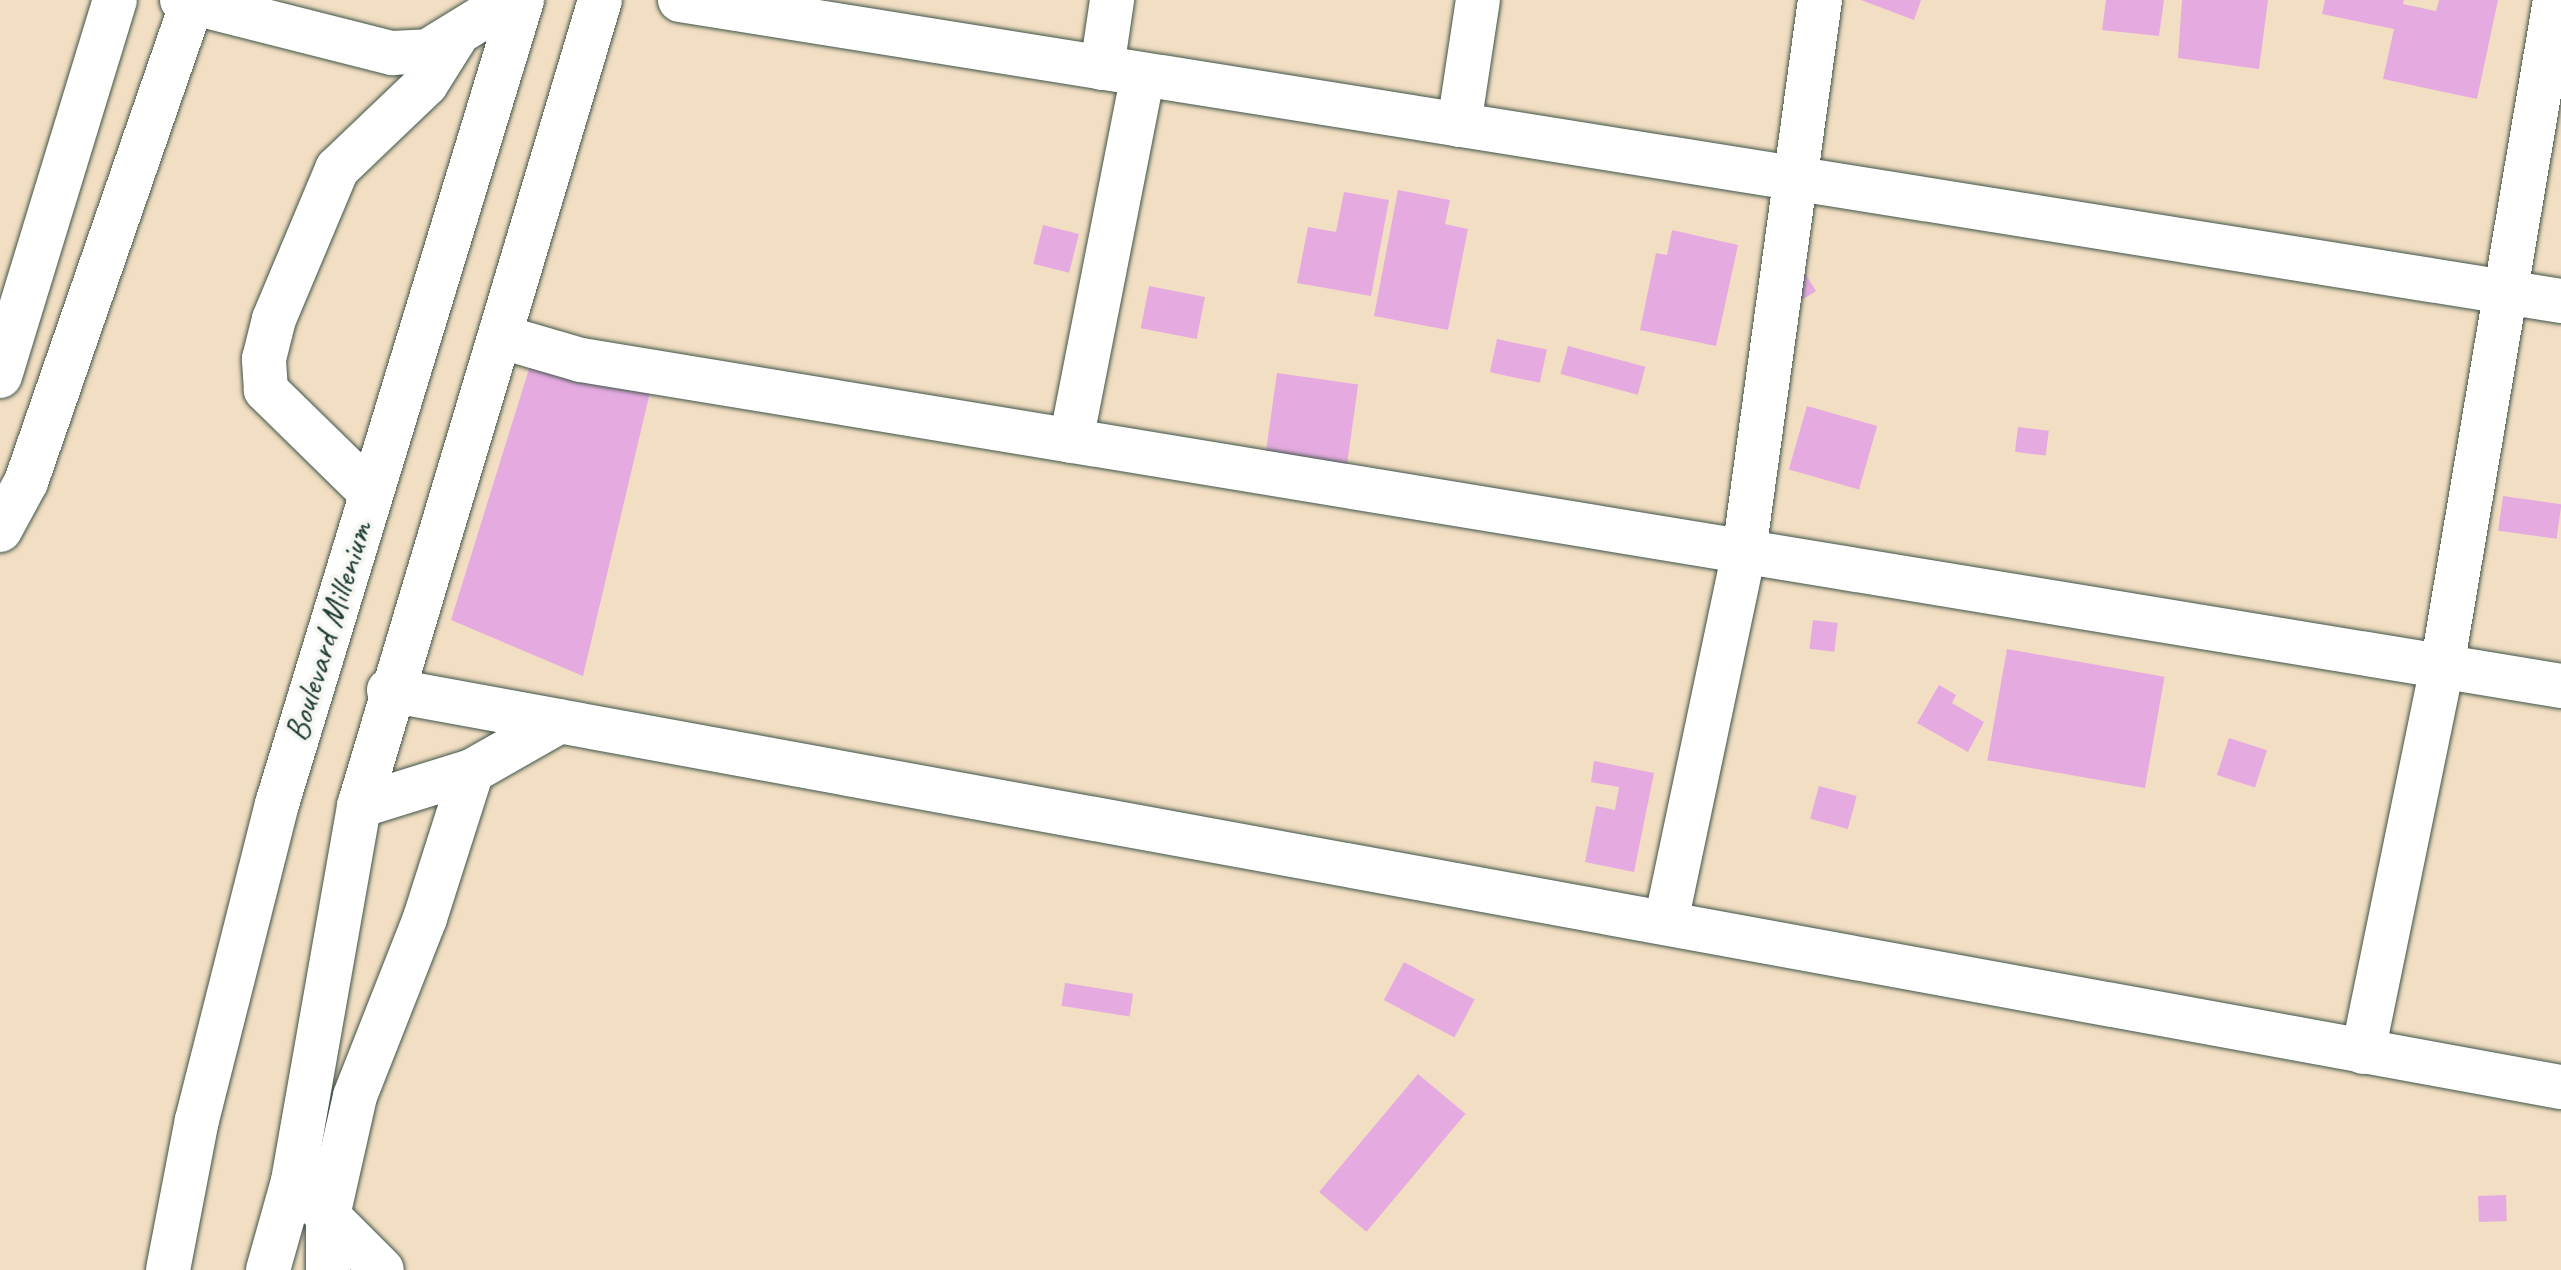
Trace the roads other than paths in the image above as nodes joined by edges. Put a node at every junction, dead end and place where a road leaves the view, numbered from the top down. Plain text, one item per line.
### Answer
1 (115, 0) edge
2 (511, 0) edge
3 (522, 0) edge
4 (600, 0) edge
5 (680, 0) edge
6 (1112, 0) edge
7 (1478, 0) edge
8 (1820, 0) edge
9 (2555, 0) edge
10 (189, 1) edge
11 (455, 38) junction
12 (1123, 71) junction
13 (1459, 125) junction
14 (1794, 179) junction
15 (2506, 292) junction
16 (2561, 301) edge
17 (502, 337) junction
18 (0, 376) edge
19 (1071, 441) junction
20 (370, 492) junction
21 (0, 530) edge
22 (1744, 552) junction
23 (2442, 667) junction
24 (2561, 686) edge
25 (389, 690) junction
26 (560, 721) junction
27 (472, 771) junction
28 (359, 806) junction
29 (1666, 922) junction
30 (2363, 1052) junction
31 (2561, 1087) edge
32 (293, 1181) junction
33 (328, 1216) junction
34 (168, 1270) edge
35 (268, 1270) edge
36 (328, 1270) edge
37 (382, 1270) edge

1 - 18 street
2 - 11 street
3 - 20 street, Boulevard Millenium
4 - 17 street
5 - 12 street
6 - 12 street
7 - 13 street
8 - 14 street
9 - 15 street
10 - 11 street
10 - 21 street
11 - 20 street
12 - 13 street
12 - 19 street
13 - 14 street
14 - 15 street
14 - 22 street
15 - 16 street
15 - 23 street
17 - 19 street
17 - 25 street
19 - 22 street
20 - 34 street, Boulevard Millenium
22 - 23 street
22 - 29 street
23 - 24 street
23 - 30 street
25 - 26 street
25 - 28 street
26 - 27 street
26 - 29 street
27 - 28 street
27 - 33 street
28 - 32 street
29 - 30 street
30 - 31 street
32 - 33 street
32 - 35 street
33 - 36 street
33 - 37 street

